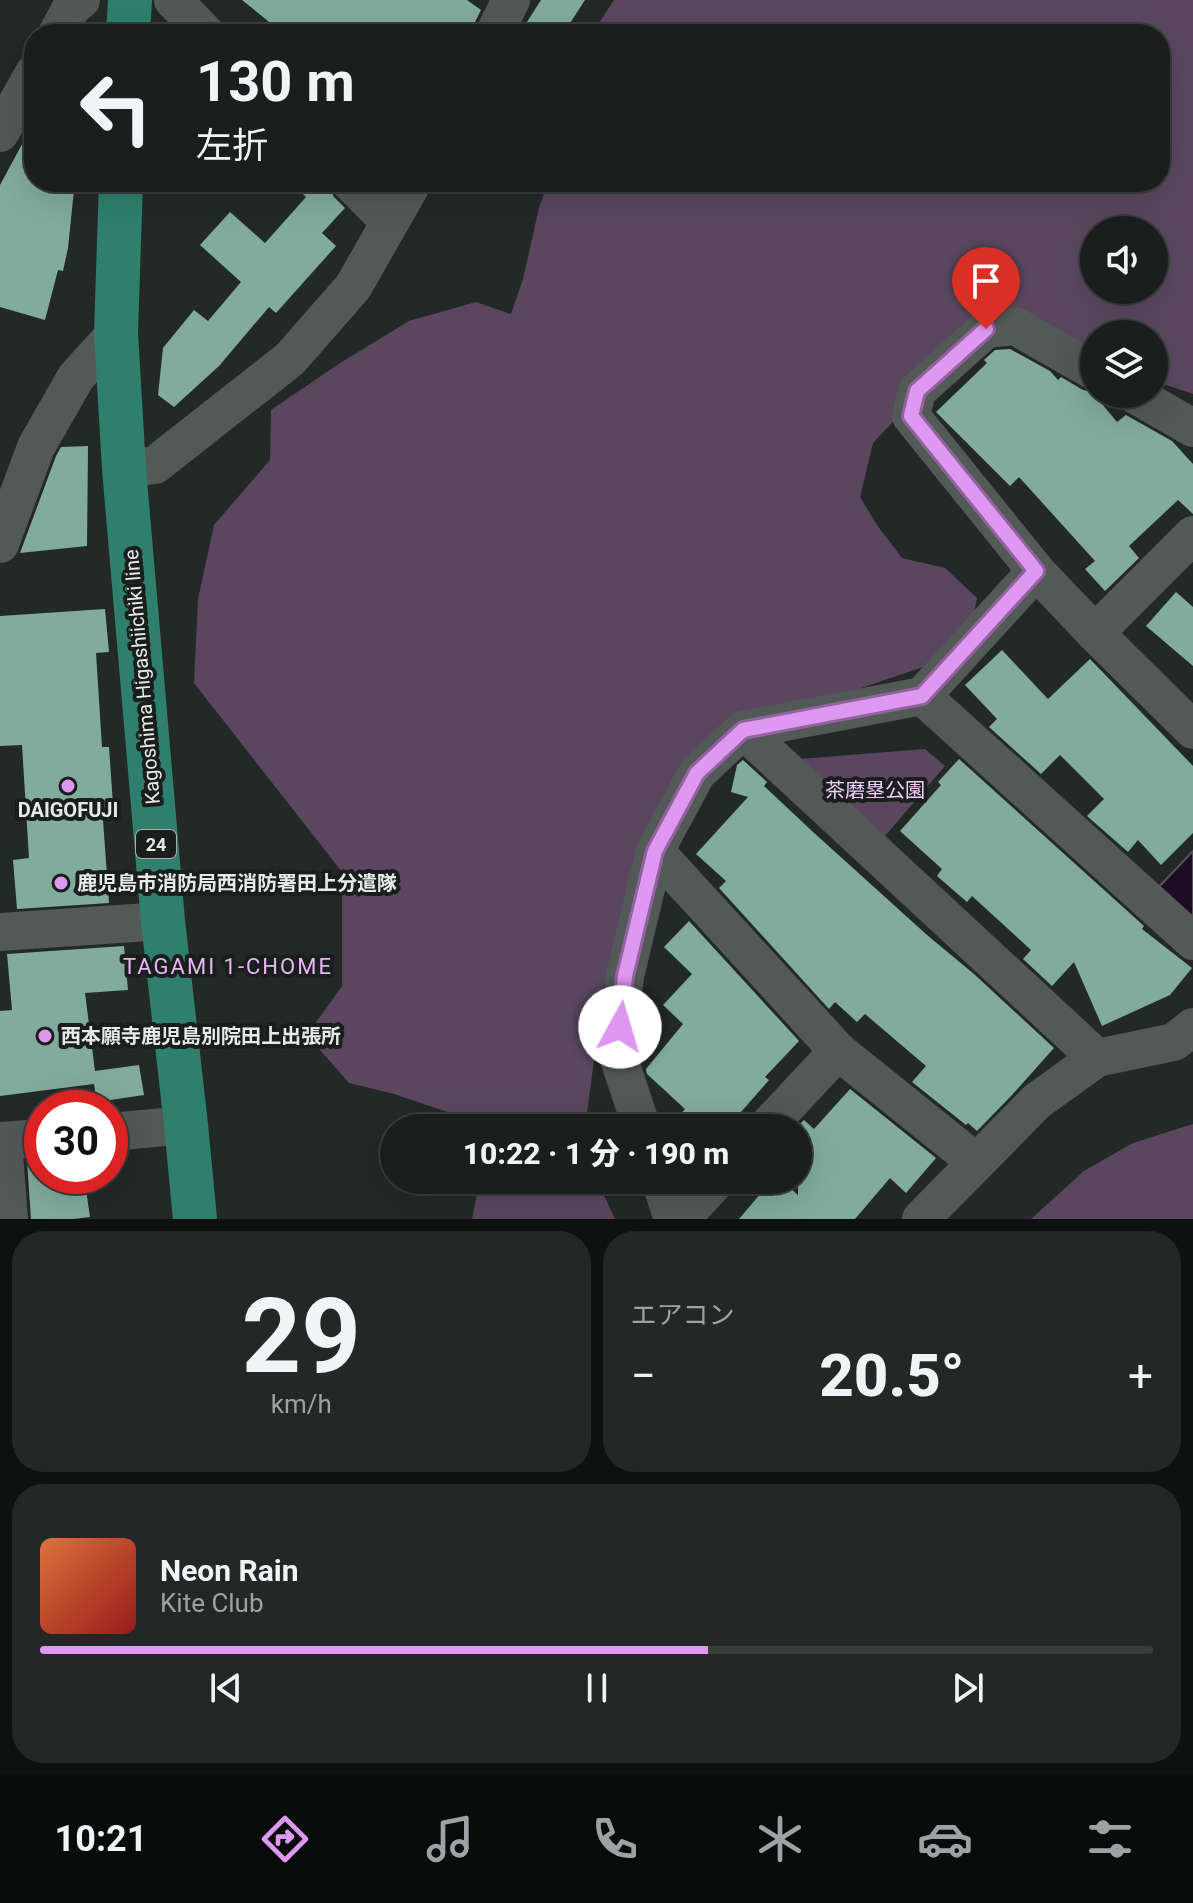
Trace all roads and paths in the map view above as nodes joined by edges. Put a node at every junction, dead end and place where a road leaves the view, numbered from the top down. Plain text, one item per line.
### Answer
1 (81, 0) edge
2 (130, 0) edge
3 (173, 0) edge
4 (511, 0) edge
5 (62, 24) edge
6 (129, 24) edge
7 (196, 24) edge
8 (499, 24) edge
9 (24, 91) edge
10 (0, 133) edge
11 (121, 192) edge
12 (360, 192) edge
13 (407, 192) edge
14 (389, 221) junction
15 (116, 333) junction
16 (1080, 363) edge
17 (1158, 408) edge
18 (1193, 428) edge
19 (124, 469) junction
20 (1193, 535) edge
21 (0, 544) edge
22 (1036, 571) junction
23 (1095, 633) junction
24 (922, 696) junction
25 (743, 730) junction
26 (1193, 730) edge
27 (655, 851) junction
28 (163, 921) junction
29 (0, 932) edge
30 (1193, 941) edge
31 (1193, 1027) edge
32 (838, 1051) junction
33 (1097, 1058) junction
34 (637, 1114) edge
35 (779, 1114) edge
36 (186, 1125) junction
37 (128, 1130) edge
38 (24, 1139) edge
39 (1, 1141) edge
40 (976, 1162) junction
41 (665, 1194) edge
42 (704, 1194) edge
43 (9, 1219) edge
44 (195, 1219) edge
45 (673, 1219) edge
46 (681, 1219) edge
47 (921, 1219) edge

1 - 5 street
2 - 6 main road
3 - 7 street
4 - 8 street
9 - 10 street
11 - 15 main road, Kagoshima Higashiichiki line / 24
12 - 14 street
13 - 14 street
14 - 19 street
15 - 19 main road, Kagoshima Higashiichiki line / 24
15 - 21 street
16 - 22 street
17 - 18 street
19 - 28 main road, Kagoshima Higashiichiki line / 24
20 - 23 street
22 - 23 street
22 - 24 street
23 - 26 street
24 - 25 street
24 - 30 street
25 - 27 street
25 - 33 street
27 - 32 street
27 - 34 street
28 - 29 street
28 - 36 main road, Kagoshima Higashiichiki line / 24
31 - 33 street
32 - 35 street
32 - 40 street
33 - 40 street
36 - 37 street
36 - 44 main road, Kagoshima Higashiichiki line / 24
38 - 39 street
39 - 43 street
40 - 47 street
41 - 45 street
42 - 46 street

